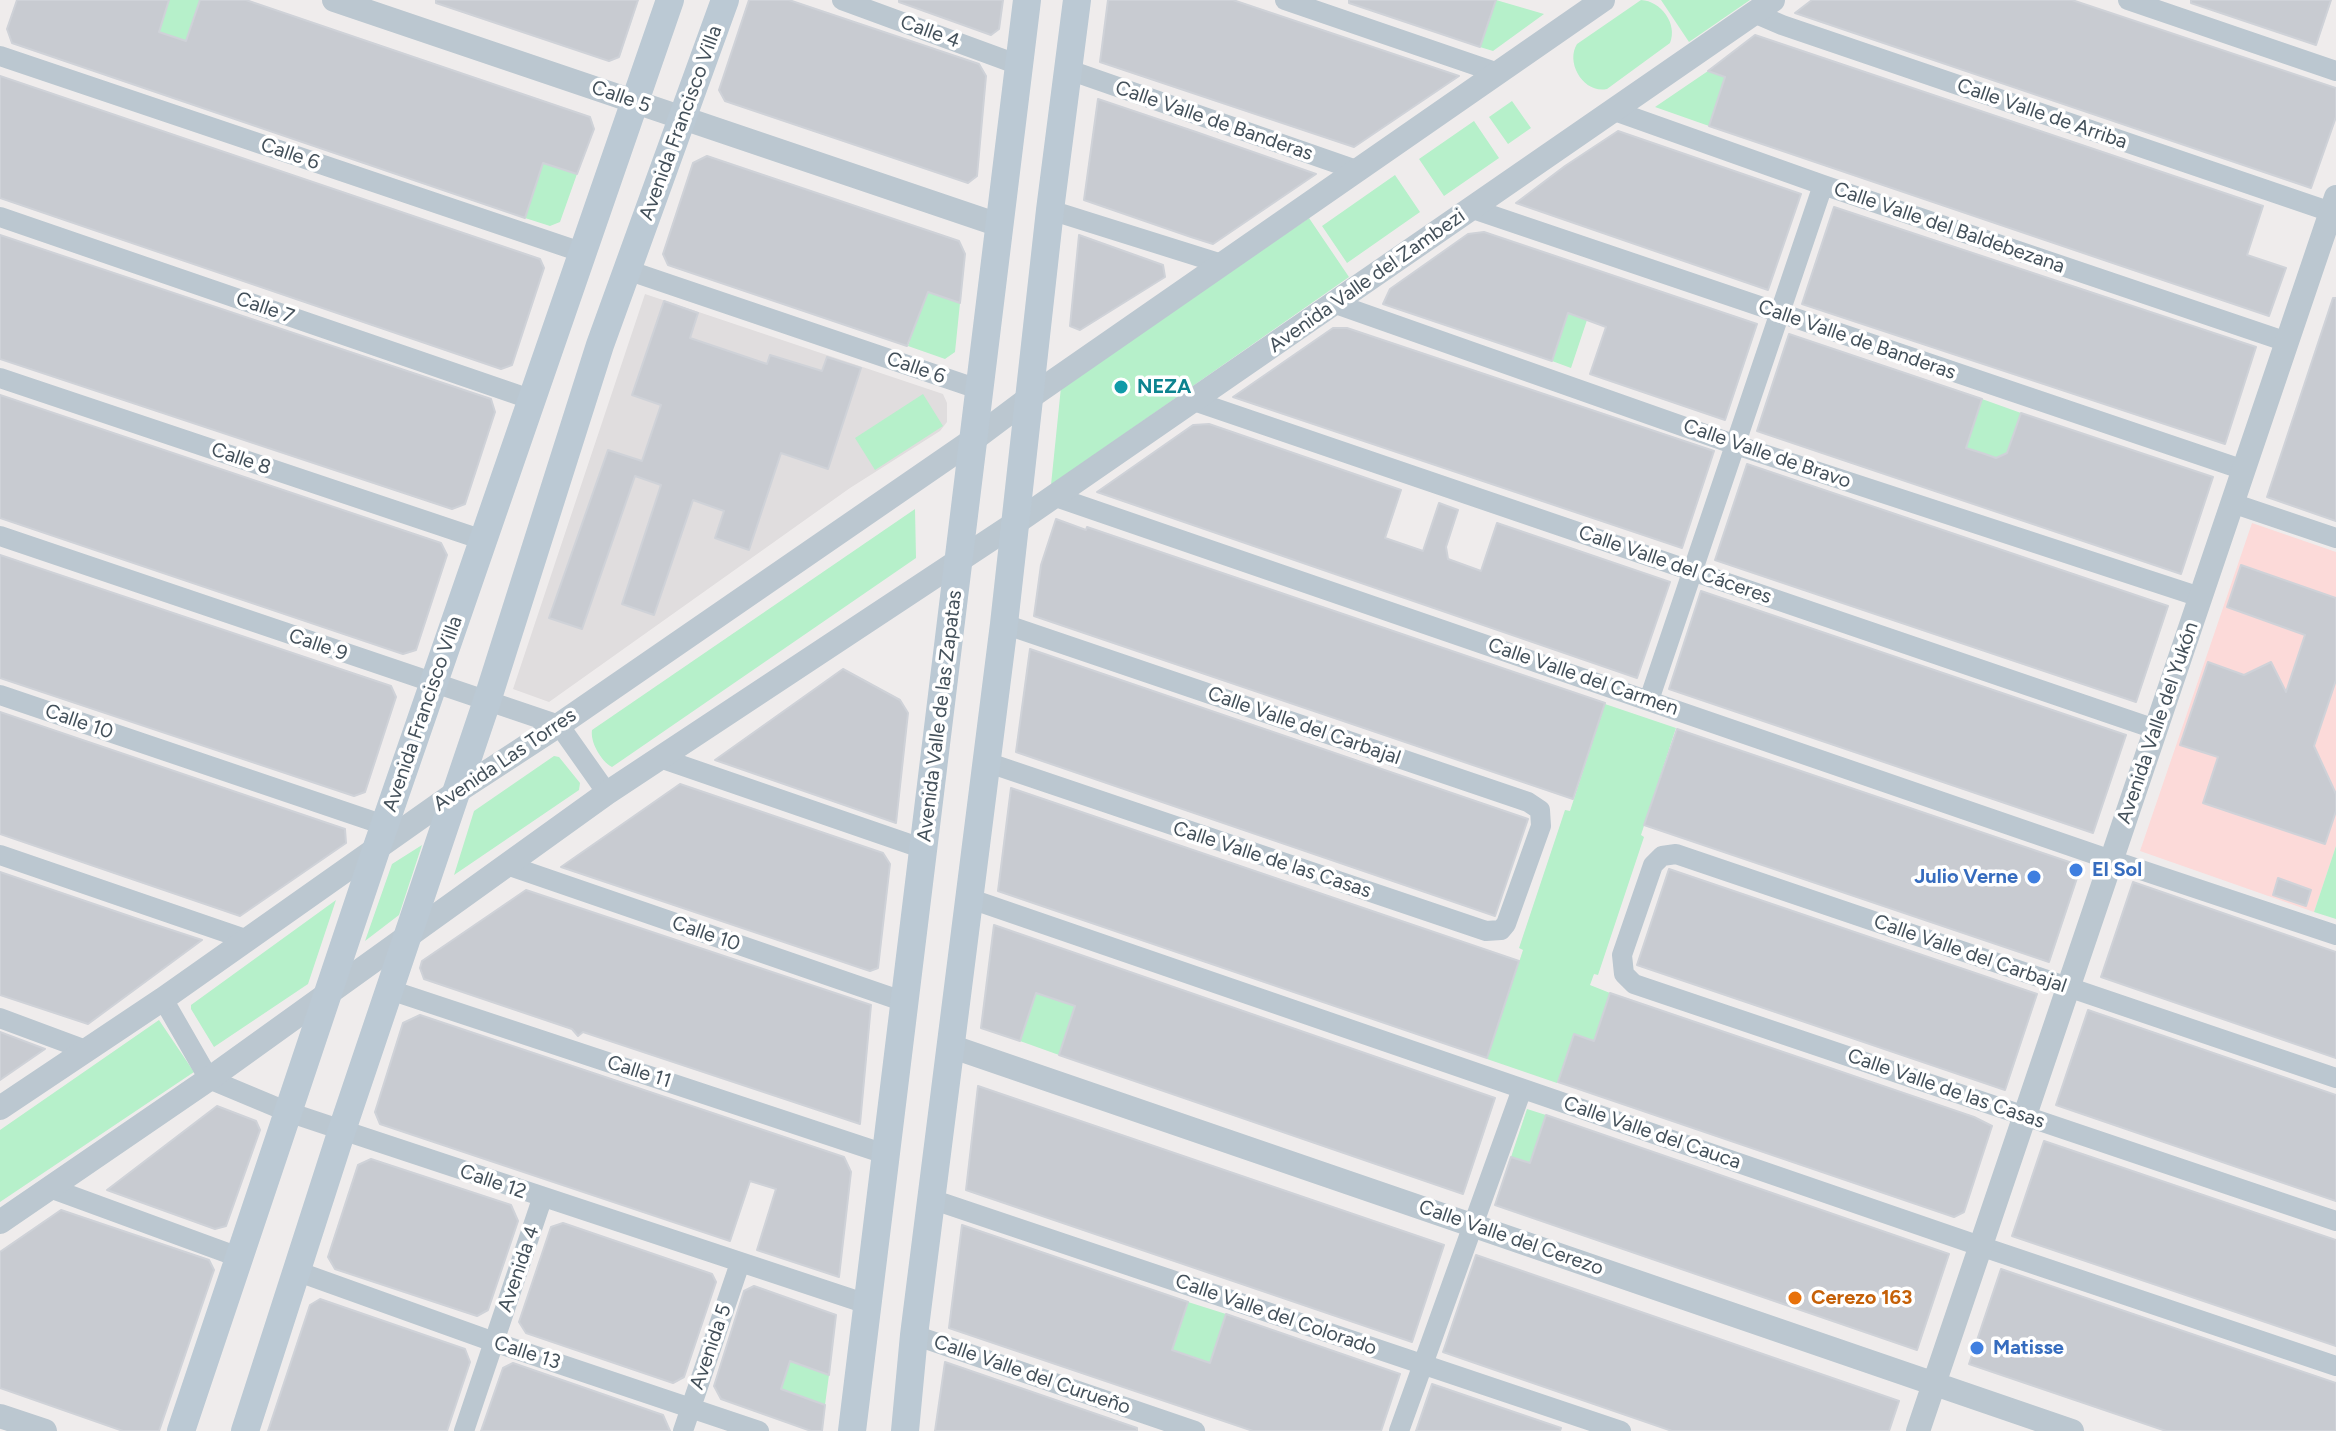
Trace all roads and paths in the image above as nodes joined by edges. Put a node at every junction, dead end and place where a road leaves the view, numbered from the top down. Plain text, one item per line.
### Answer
1 (334, 0) edge
2 (670, 0) edge
3 (725, 0) edge
4 (842, 0) edge
5 (1027, 0) edge
6 (1077, 0) edge
7 (1285, 0) edge
8 (1603, 0) edge
9 (2128, 0) edge
10 (1764, 6) edge
11 (0, 56) edge
12 (1019, 65) junction
13 (1069, 70) junction
14 (2336, 71) edge
15 (1498, 73) junction
16 (635, 102) junction
17 (1612, 110) junction
18 (682, 118) junction
19 (1359, 171) junction
20 (1823, 185) junction
21 (2334, 205) edge
22 (1470, 208) junction
23 (1050, 210) junction
24 (0, 217) edge
25 (999, 225) junction
26 (581, 252) junction
27 (1222, 264) junction
28 (627, 270) junction
29 (1336, 304) junction
30 (1779, 314) junction
31 (555, 333) junction
32 (2287, 342) junction
33 (600, 345) junction
34 (0, 378) edge
35 (978, 389) junction
36 (1029, 398) junction
37 (530, 399) junction
38 (1194, 401) junction
39 (973, 440) junction
40 (1736, 445) junction
41 (2244, 470) junction
42 (1053, 496) junction
43 (2232, 503) junction
44 (1014, 524) junction
45 (0, 536) edge
46 (2336, 538) edge
47 (483, 540) junction
48 (959, 561) junction
49 (1691, 570) junction
50 (2200, 597) junction
51 (1004, 624) junction
52 (433, 684) junction
53 (0, 695) edge
54 (1649, 700) junction
55 (487, 701) junction
56 (559, 725) junction
57 (2155, 729) junction
58 (660, 758) junction
59 (986, 762) junction
60 (458, 791) junction
61 (607, 793) junction
62 (381, 836) junction
63 (924, 849) junction
64 (0, 855) edge
65 (2111, 860) junction
66 (507, 865) junction
67 (1525, 873) joint
68 (968, 898) junction
69 (1637, 910) joint
70 (2336, 935) edge
71 (409, 936) junction
72 (245, 939) junction
73 (2068, 987) junction
74 (390, 990) junction
75 (327, 994) junction
76 (163, 999) junction
77 (905, 1002) junction
78 (0, 1018) edge
79 (950, 1046) junction
80 (86, 1050) junction
81 (2336, 1078) edge
82 (209, 1079) junction
83 (1522, 1089) junction
84 (0, 1108) edge
85 (288, 1112) junction
86 (2024, 1116) junction
87 (342, 1130) junction
88 (888, 1155) junction
89 (50, 1188) junction
90 (542, 1199) junction
91 (931, 1199) junction
92 (2336, 1221) edge
93 (0, 1222) edge
94 (1472, 1225) junction
95 (1980, 1246) junction
96 (241, 1258) junction
97 (740, 1263) junction
98 (296, 1271) junction
99 (867, 1304) junction
100 (914, 1335) junction
101 (494, 1342) junction
102 (1422, 1364) junction
103 (2336, 1366) edge
104 (1934, 1383) junction
105 (691, 1407) junction
106 (0, 1416) edge
107 (45, 1431) edge
108 (181, 1431) edge
109 (245, 1431) edge
110 (464, 1431) edge
111 (683, 1431) edge
112 (759, 1431) edge
113 (852, 1431) edge
114 (905, 1431) edge
115 (1195, 1431) edge
116 (1399, 1431) edge
117 (1621, 1431) edge
118 (1918, 1431) edge
119 (2072, 1431) edge

1 - 16 street, Calle 5
2 - 16 main road, Avenida Francisco Villa
3 - 18 main road, Avenida Francisco Villa
4 - 12 street, Calle 4
5 - 12 main road, Avenida Valle de las Zapatas
6 - 13 main road
7 - 15 street
8 - 15 street
9 - 14 street
10 - 17 street, Avenida Valle del Zambezi
10 - 21 street, Calle Valle de Arriba
11 - 26 street, Calle 6
12 - 25 main road, Avenida Valle de las Zapatas
13 - 19 street, Calle Valle de Banderas
13 - 23 main road
15 - 19 street
16 - 18 street, Calle 5
16 - 26 main road, Avenida Francisco Villa
17 - 20 street, Calle Valle del Baldebezana
17 - 22 street, Avenida Valle del Zambezi
18 - 25 street, Calle 5
18 - 28 main road, Avenida Francisco Villa
19 - 27 street
20 - 30 street
20 - 32 street, Calle Valle del Baldebezana
21 - 32 street, Avenida Valle del Yukón
22 - 29 street, Avenida Valle del Zambezi
22 - 30 street, Calle Valle de Banderas
23 - 27 street
23 - 36 main road
24 - 37 street, Calle 7
25 - 35 main road, Avenida Valle de las Zapatas
26 - 31 main road, Avenida Francisco Villa
27 - 36 street
28 - 33 main road, Avenida Francisco Villa
28 - 35 street, Calle 6
29 - 38 street, Avenida Valle del Zambezi
29 - 40 street, Calle Valle de Bravo
30 - 40 street
30 - 41 street, Calle Valle de Banderas
31 - 33 main road
31 - 37 main road, Avenida Francisco Villa
32 - 41 street, Avenida Valle del Yukón
33 - 55 main road, Avenida Francisco Villa
34 - 47 street, Calle 8
35 - 39 main road, Avenida Valle de las Zapatas
36 - 39 street
36 - 44 main road
37 - 47 main road, Avenida Francisco Villa
38 - 42 street, Avenida Valle del Zambezi
38 - 49 street, Calle Valle del Cáceres
39 - 48 main road, Avenida Valle de las Zapatas
39 - 56 street, Avenida Las Torres
40 - 49 street
40 - 50 street, Calle Valle de Bravo
41 - 43 street, Avenida Valle del Yukón
42 - 44 street, Avenida Valle del Zambezi
42 - 54 street, Calle Valle del Carmen
43 - 46 street
43 - 50 street, Avenida Valle del Yukón
44 - 48 street, Avenida Valle del Zambezi
44 - 51 main road
45 - 52 street, Calle 9
47 - 52 main road, Avenida Francisco Villa
48 - 58 street
48 - 63 main road, Avenida Valle de las Zapatas
49 - 54 street
49 - 57 street, Calle Valle del Cáceres
50 - 57 street, Avenida Valle del Yukón
51 - 59 main road
51 - 67 street, Calle Valle del Carbajal
52 - 55 street, Calle 9
52 - 62 main road, Avenida Francisco Villa
53 - 62 street, Calle 10
54 - 65 street, Calle Valle del Carmen
55 - 56 street, Calle 9
55 - 60 main road, Avenida Francisco Villa
56 - 60 street, Avenida Las Torres
56 - 61 street
57 - 65 street, Avenida Valle del Yukón
58 - 61 street
58 - 63 street
59 - 67 street, Calle Valle de las Casas
59 - 68 main road
60 - 62 street, Avenida Las Torres
60 - 71 main road, Avenida Francisco Villa
61 - 66 street
62 - 72 street, Avenida Las Torres
62 - 75 main road, Avenida Francisco Villa
63 - 77 main road, Avenida Valle de las Zapatas
64 - 72 street
65 - 70 street, Calle Valle del Carmen
65 - 73 street, Avenida Valle del Yukón
66 - 71 street
66 - 77 street, Calle 10
68 - 79 main road
68 - 83 street, Calle Valle del Cauca
69 - 73 street, Calle Valle del Carbajal
69 - 86 street, Calle Valle de las Casas
71 - 74 main road, Avenida Francisco Villa
71 - 75 street
72 - 76 street, Avenida Las Torres
73 - 81 street, Calle Valle del Carbajal
73 - 86 street, Avenida Valle del Yukón
74 - 87 main road, Avenida Francisco Villa
74 - 88 street, Calle 11
75 - 82 street
75 - 85 main road, Avenida Francisco Villa
76 - 80 street, Avenida Las Torres
76 - 82 street
77 - 88 main road, Avenida Valle de las Zapatas
78 - 80 street
79 - 91 main road
79 - 94 street, Calle Valle del Cerezo
80 - 84 street, Avenida Las Torres
82 - 85 street, Calle 12
82 - 89 street
83 - 94 street
83 - 95 street, Calle Valle del Cauca
85 - 87 street, Calle 12
85 - 96 main road, Avenida Francisco Villa
86 - 92 street, Calle Valle de las Casas
86 - 95 street, Avenida Valle del Yukón
87 - 90 street, Calle 12
87 - 98 main road, Avenida Francisco Villa
88 - 99 main road, Avenida Valle de las Zapatas
89 - 93 street
89 - 96 street
90 - 97 street, Calle 12
90 - 101 street, Avenida 4
91 - 100 main road
91 - 102 street, Calle Valle del Colorado
94 - 102 street
94 - 104 street, Calle Valle del Cerezo
95 - 103 street, Calle Valle del Cauca
95 - 104 street, Avenida Valle del Yukón
96 - 108 main road, Avenida Francisco Villa
97 - 99 street, Calle 12
97 - 105 street, Avenida 5
98 - 101 street, Calle 13
98 - 109 main road, Avenida Francisco Villa
99 - 113 main road, Avenida Valle de las Zapatas
100 - 114 main road
100 - 115 street, Calle Valle del Curueño
101 - 105 street, Calle 13
101 - 110 street, Avenida 4
102 - 116 street
102 - 117 street, Calle Valle del Colorado
104 - 118 street, Avenida Valle del Yukón
104 - 119 street, Calle Valle del Cerezo
105 - 111 street, Avenida 5
105 - 112 street, Calle 13
106 - 107 street

